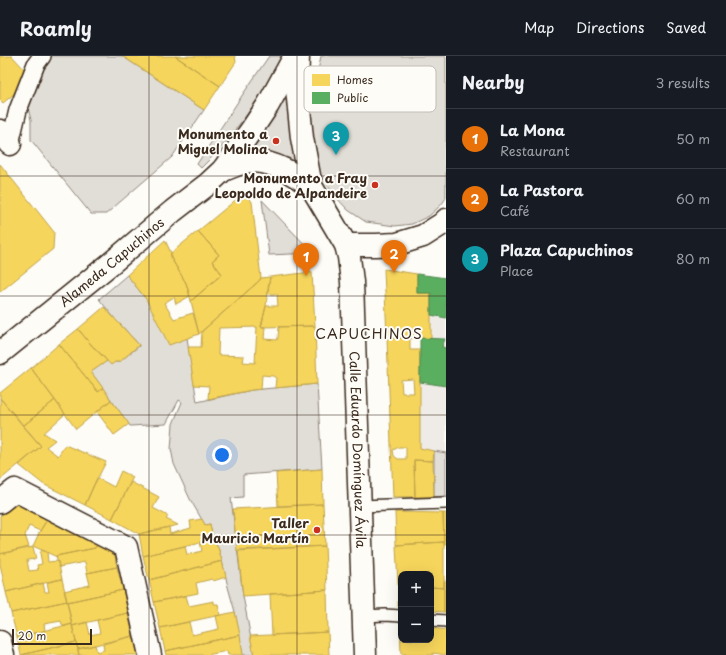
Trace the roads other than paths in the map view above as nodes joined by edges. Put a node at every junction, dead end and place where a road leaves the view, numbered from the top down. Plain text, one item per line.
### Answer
1 (42, 56) edge
2 (295, 56) edge
3 (298, 56) edge
4 (5, 138) edge
5 (223, 170) junction
6 (311, 186) junction
7 (446, 220) edge
8 (346, 245) junction
9 (0, 353) edge
10 (7, 496) edge
11 (446, 504) edge
12 (360, 506) junction
13 (364, 616) junction
14 (398, 616) edge
15 (434, 620) edge
16 (446, 621) edge
17 (0, 642) edge
18 (3, 655) edge
19 (150, 655) edge
20 (365, 655) edge

1 - 4 street
2 - 5 main road
3 - 6 main road
5 - 6 main road
5 - 9 main road, Alameda Capuchinos
6 - 8 main road, Calle Eduardo Domínguez Ávila
7 - 8 main road
8 - 12 main road, Calle Eduardo Domínguez Ávila
10 - 19 main road
11 - 12 lane
12 - 13 main road, Calle Eduardo Domínguez Ávila
13 - 14 lane
13 - 20 main road, Calle Eduardo Domínguez Ávila
15 - 16 lane
17 - 18 main road

